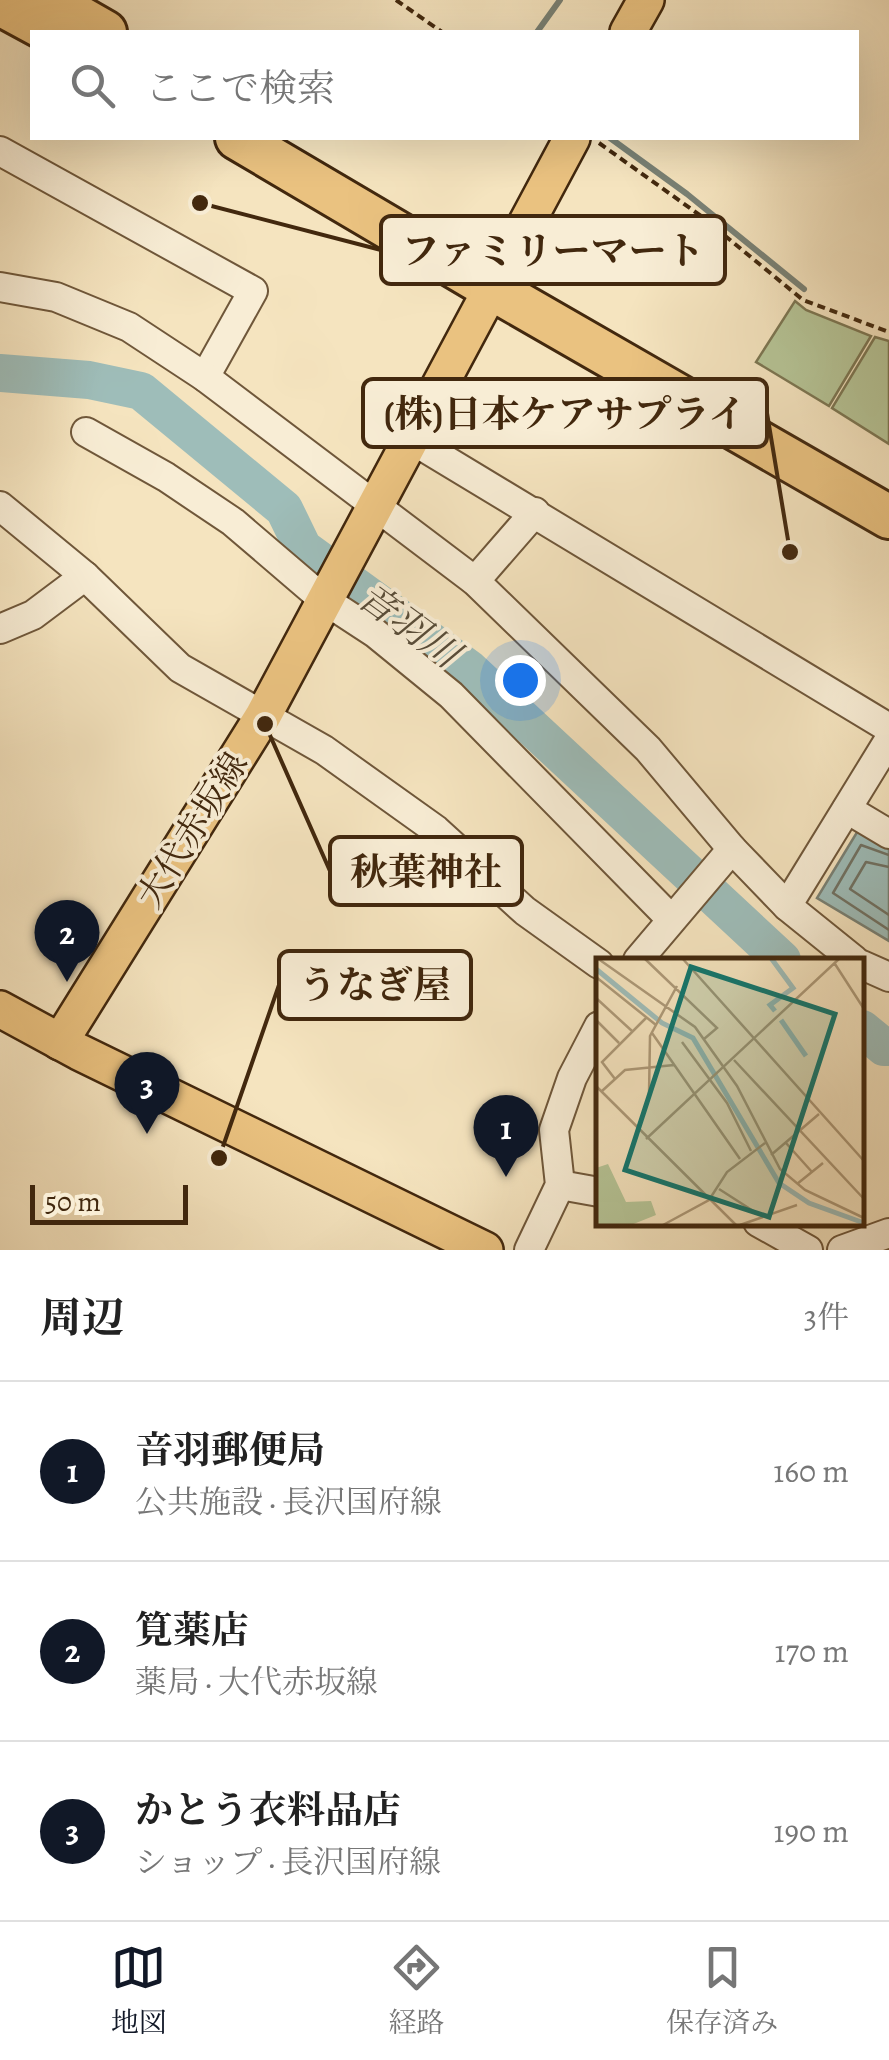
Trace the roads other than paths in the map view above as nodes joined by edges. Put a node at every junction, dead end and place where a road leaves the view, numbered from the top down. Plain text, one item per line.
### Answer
1 (49, 0) edge
2 (646, 0) edge
3 (0, 4) edge
4 (48, 30) edge
5 (102, 30) edge
6 (629, 30) edge
7 (240, 140) edge
8 (290, 140) edge
9 (571, 140) edge
10 (0, 151) edge
11 (497, 277) junction
12 (0, 287) edge
13 (205, 376) junction
14 (86, 432) dead end
15 (409, 438) junction
16 (889, 488) edge
17 (0, 506) edge
18 (535, 512) junction
19 (889, 516) edge
20 (366, 519) junction
21 (85, 576) junction
22 (475, 581) junction
23 (324, 596) junction
24 (0, 629) edge
25 (262, 716) junction
26 (889, 728) edge
27 (889, 740) edge
28 (847, 809) junction
29 (889, 834) edge
30 (728, 852) junction
31 (787, 906) junction
32 (673, 916) junction
33 (640, 958) edge
34 (852, 958) edge
35 (596, 962) edge
36 (864, 967) edge
37 (889, 978) edge
38 (0, 1009) edge
39 (596, 1032) edge
40 (60, 1042) junction
41 (560, 1185) junction
42 (596, 1191) edge
43 (763, 1225) edge
44 (889, 1233) edge
45 (485, 1250) edge
46 (529, 1250) edge
47 (808, 1250) edge
48 (842, 1250) edge

1 - 5 highway
2 - 6 main road
3 - 4 highway
7 - 11 highway
8 - 11 highway
9 - 11 main road, 大代赤坂線
10 - 13 street
11 - 15 main road, 大代赤坂線
11 - 16 highway
11 - 19 highway
12 - 13 street
13 - 20 street
14 - 23 street
15 - 18 street
15 - 20 main road, 大代赤坂線
17 - 21 street
18 - 22 street
18 - 26 street
20 - 22 street
20 - 23 main road, 大代赤坂線
21 - 24 street
21 - 25 street
22 - 30 street
23 - 25 main road, 大代赤坂線
23 - 32 street
25 - 35 street
25 - 40 main road, 大代赤坂線
27 - 28 street
28 - 29 street
28 - 31 street
30 - 31 street
30 - 32 street
31 - 34 street
32 - 33 street
36 - 37 street
38 - 40 main road
39 - 41 street
40 - 45 main road
41 - 42 street
41 - 46 street
43 - 47 street
44 - 48 street

